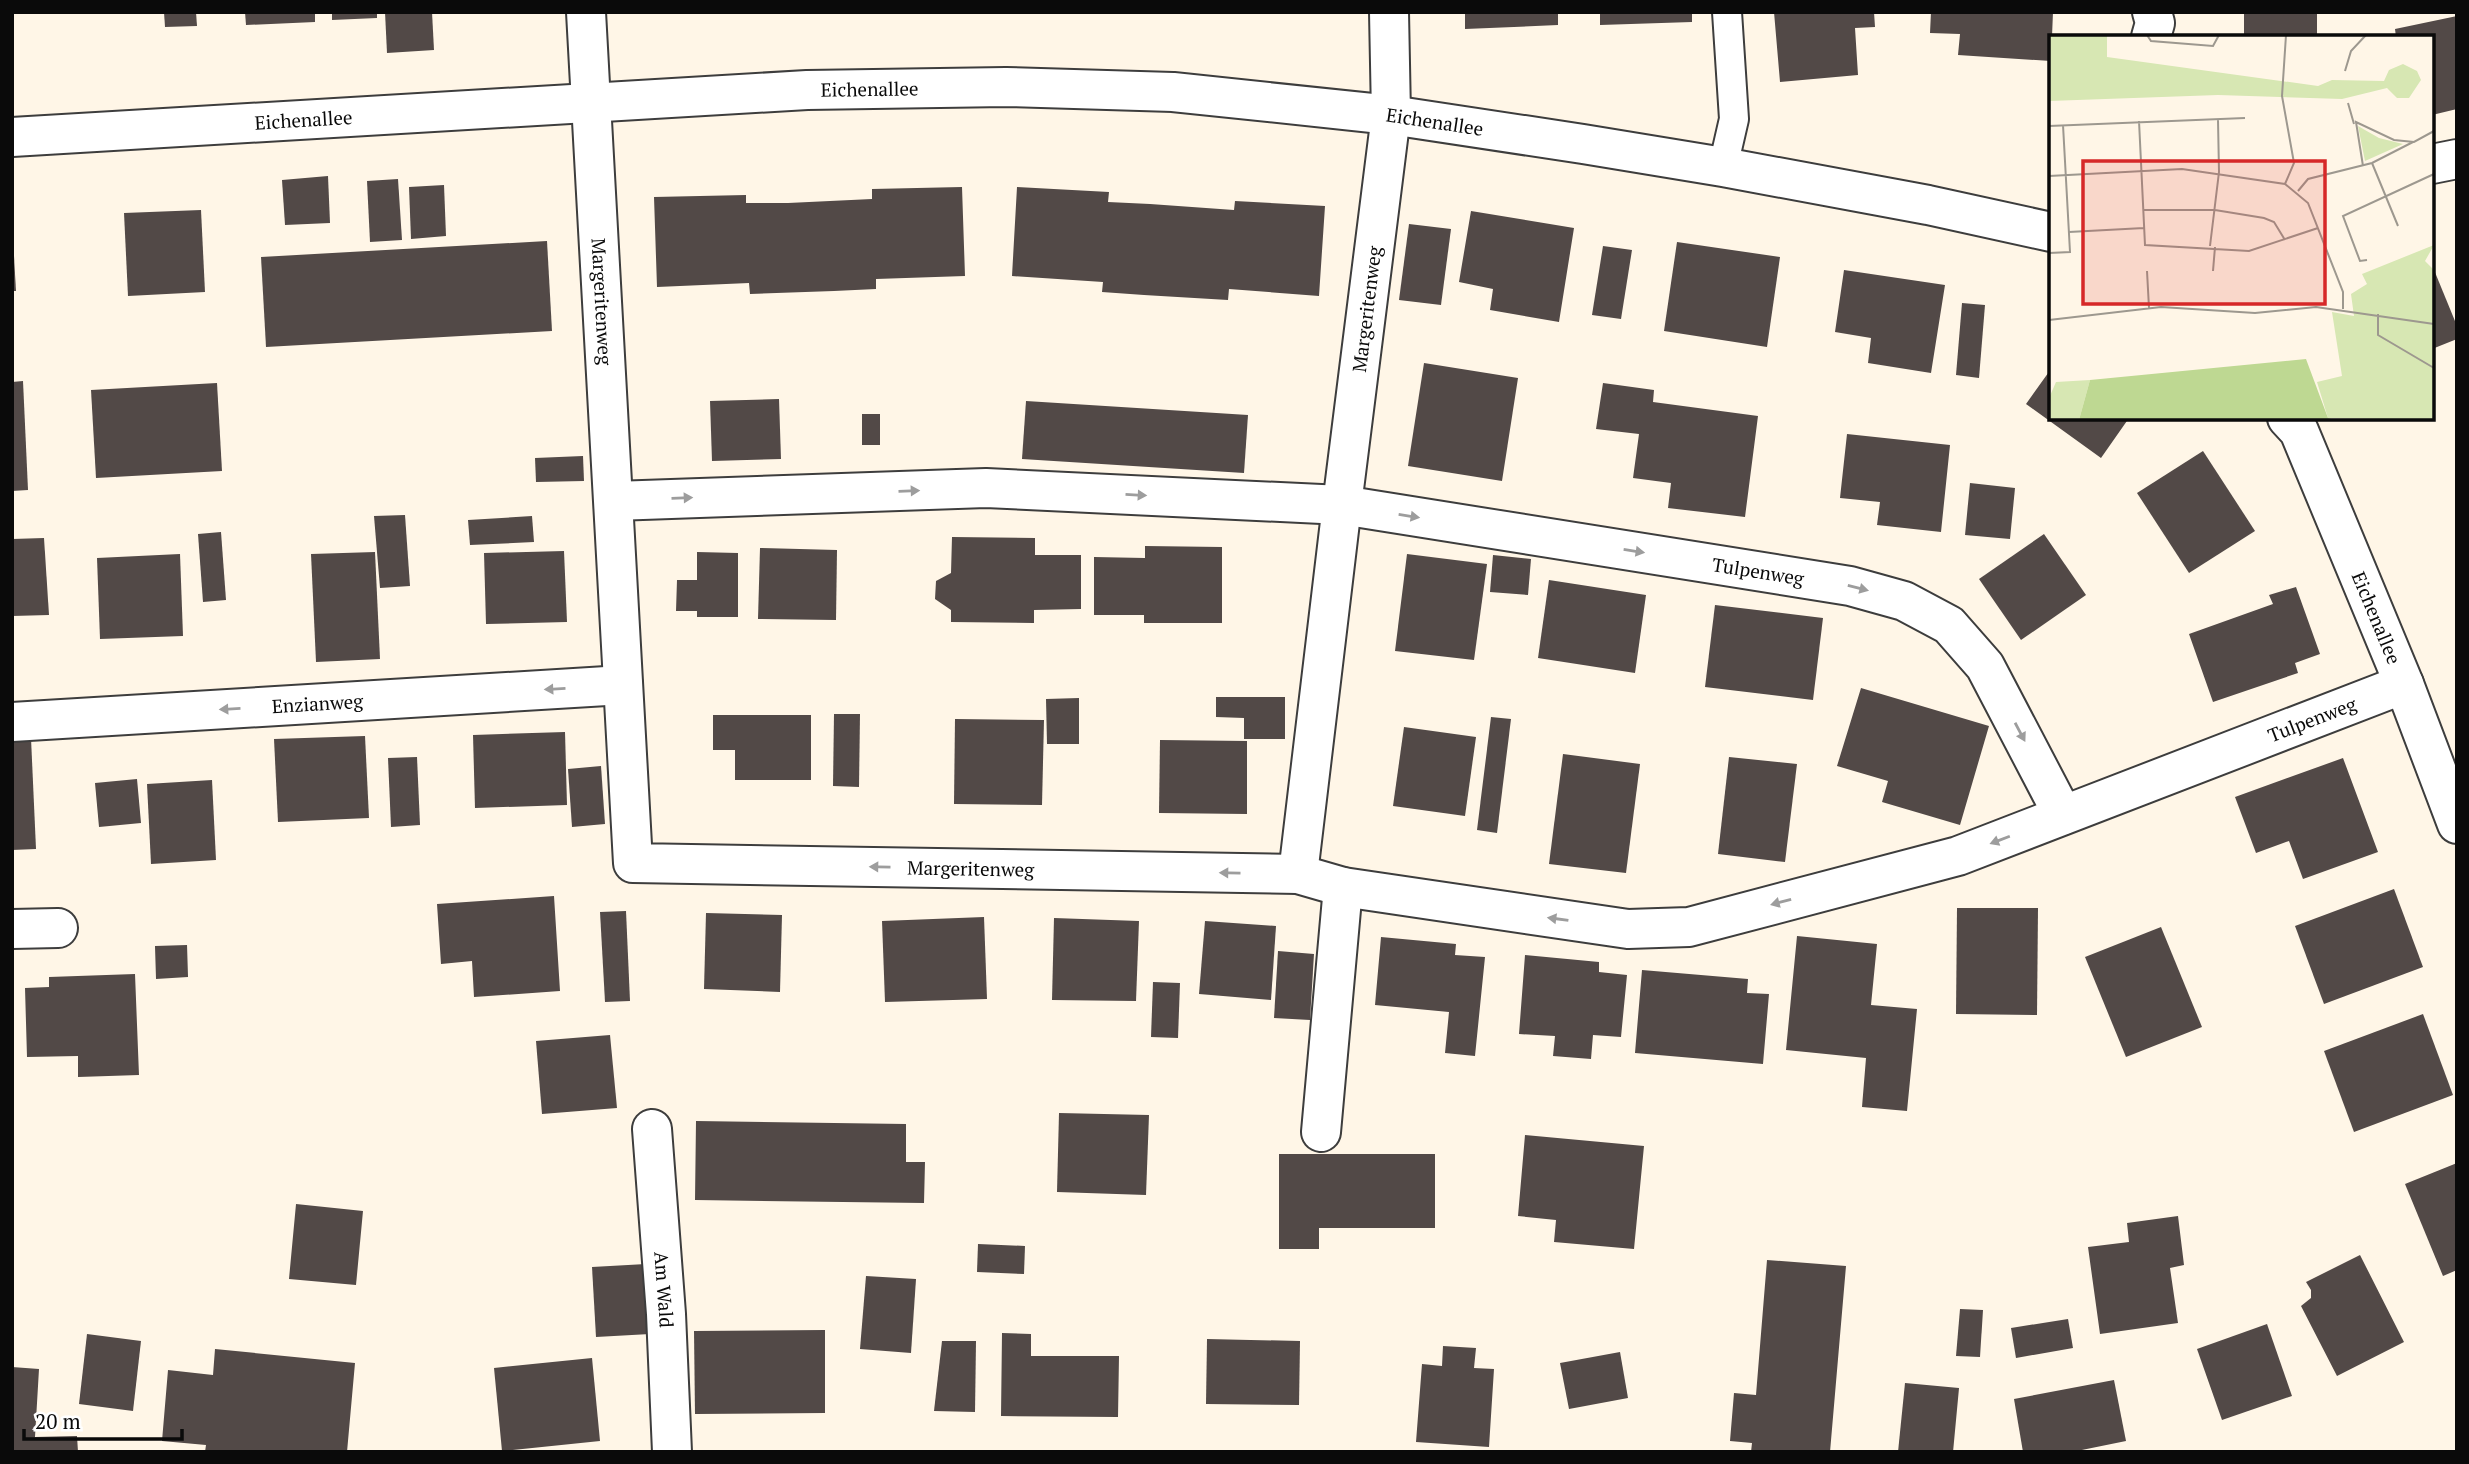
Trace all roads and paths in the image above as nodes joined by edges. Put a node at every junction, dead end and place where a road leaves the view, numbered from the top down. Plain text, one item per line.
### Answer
1 (586, 12) edge
2 (1389, 12) edge
3 (1727, 12) edge
4 (2152, 12) edge
5 (2152, 35) edge
6 (591, 104) junction
7 (1391, 115) junction
8 (12, 137) edge
9 (2457, 159) edge
10 (2434, 164) edge
11 (1723, 167) junction
12 (2049, 232) edge
13 (2289, 420) edge
14 (614, 501) junction
15 (1342, 505) junction
16 (2404, 684) junction
17 (623, 685) junction
18 (12, 722) edge
19 (2063, 815) junction
20 (2457, 824) edge
21 (1298, 874) junction
22 (1343, 887) junction
23 (58, 928) dead end
24 (12, 929) edge
25 (652, 1129) dead end
26 (1321, 1132) dead end
27 (672, 1452) edge

1 - 6 street, Margeritenweg
2 - 7 street, Margeritenweg
3 - 11 lane
4 - 5 street
6 - 7 street, Eichenallee
6 - 8 street, Eichenallee
6 - 14 street, Margeritenweg
7 - 11 street, Eichenallee
7 - 15 street, Margeritenweg
9 - 10 street
11 - 12 street, Eichenallee
13 - 16 street, Eichenallee
14 -> 15 street
14 - 17 street, Margeritenweg
15 -> 19 street, Tulpenweg
15 - 21 street, Margeritenweg
16 - 19 street, Tulpenweg
16 - 20 street, Eichenallee
17 -> 18 street, Enzianweg
21 -> 17 street, Margeritenweg
19 -> 22 street, Tulpenweg
21 - 22 street, Tulpenweg
22 - 26 street
23 - 24 street
25 - 27 street, Am Wald

